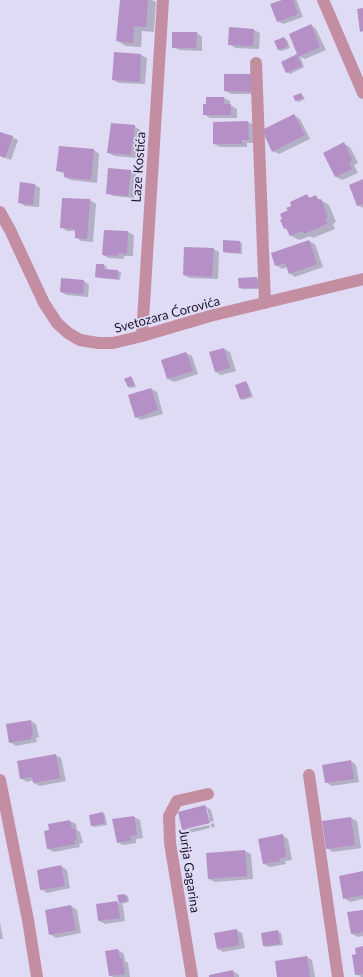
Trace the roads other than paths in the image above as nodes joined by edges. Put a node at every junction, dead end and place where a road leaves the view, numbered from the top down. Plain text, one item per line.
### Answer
1 (163, 0) edge
2 (323, 0) edge
3 (256, 63) dead end
4 (363, 93) edge
5 (0, 212) edge
6 (363, 279) edge
7 (265, 303) junction
8 (142, 336) junction
9 (309, 775) dead end
10 (0, 780) edge
11 (208, 794) dead end
12 (37, 977) edge
13 (192, 977) edge
14 (338, 977) edge

1 - 8 street, Laze Kostića
2 - 4 street
3 - 7 street
5 - 8 street, Svetozara Ćorovića
6 - 7 street, Svetozara Ćorovića
7 - 8 street, Svetozara Ćorovića
9 - 14 street
10 - 12 street
11 - 13 street, Jurija Gagarina

